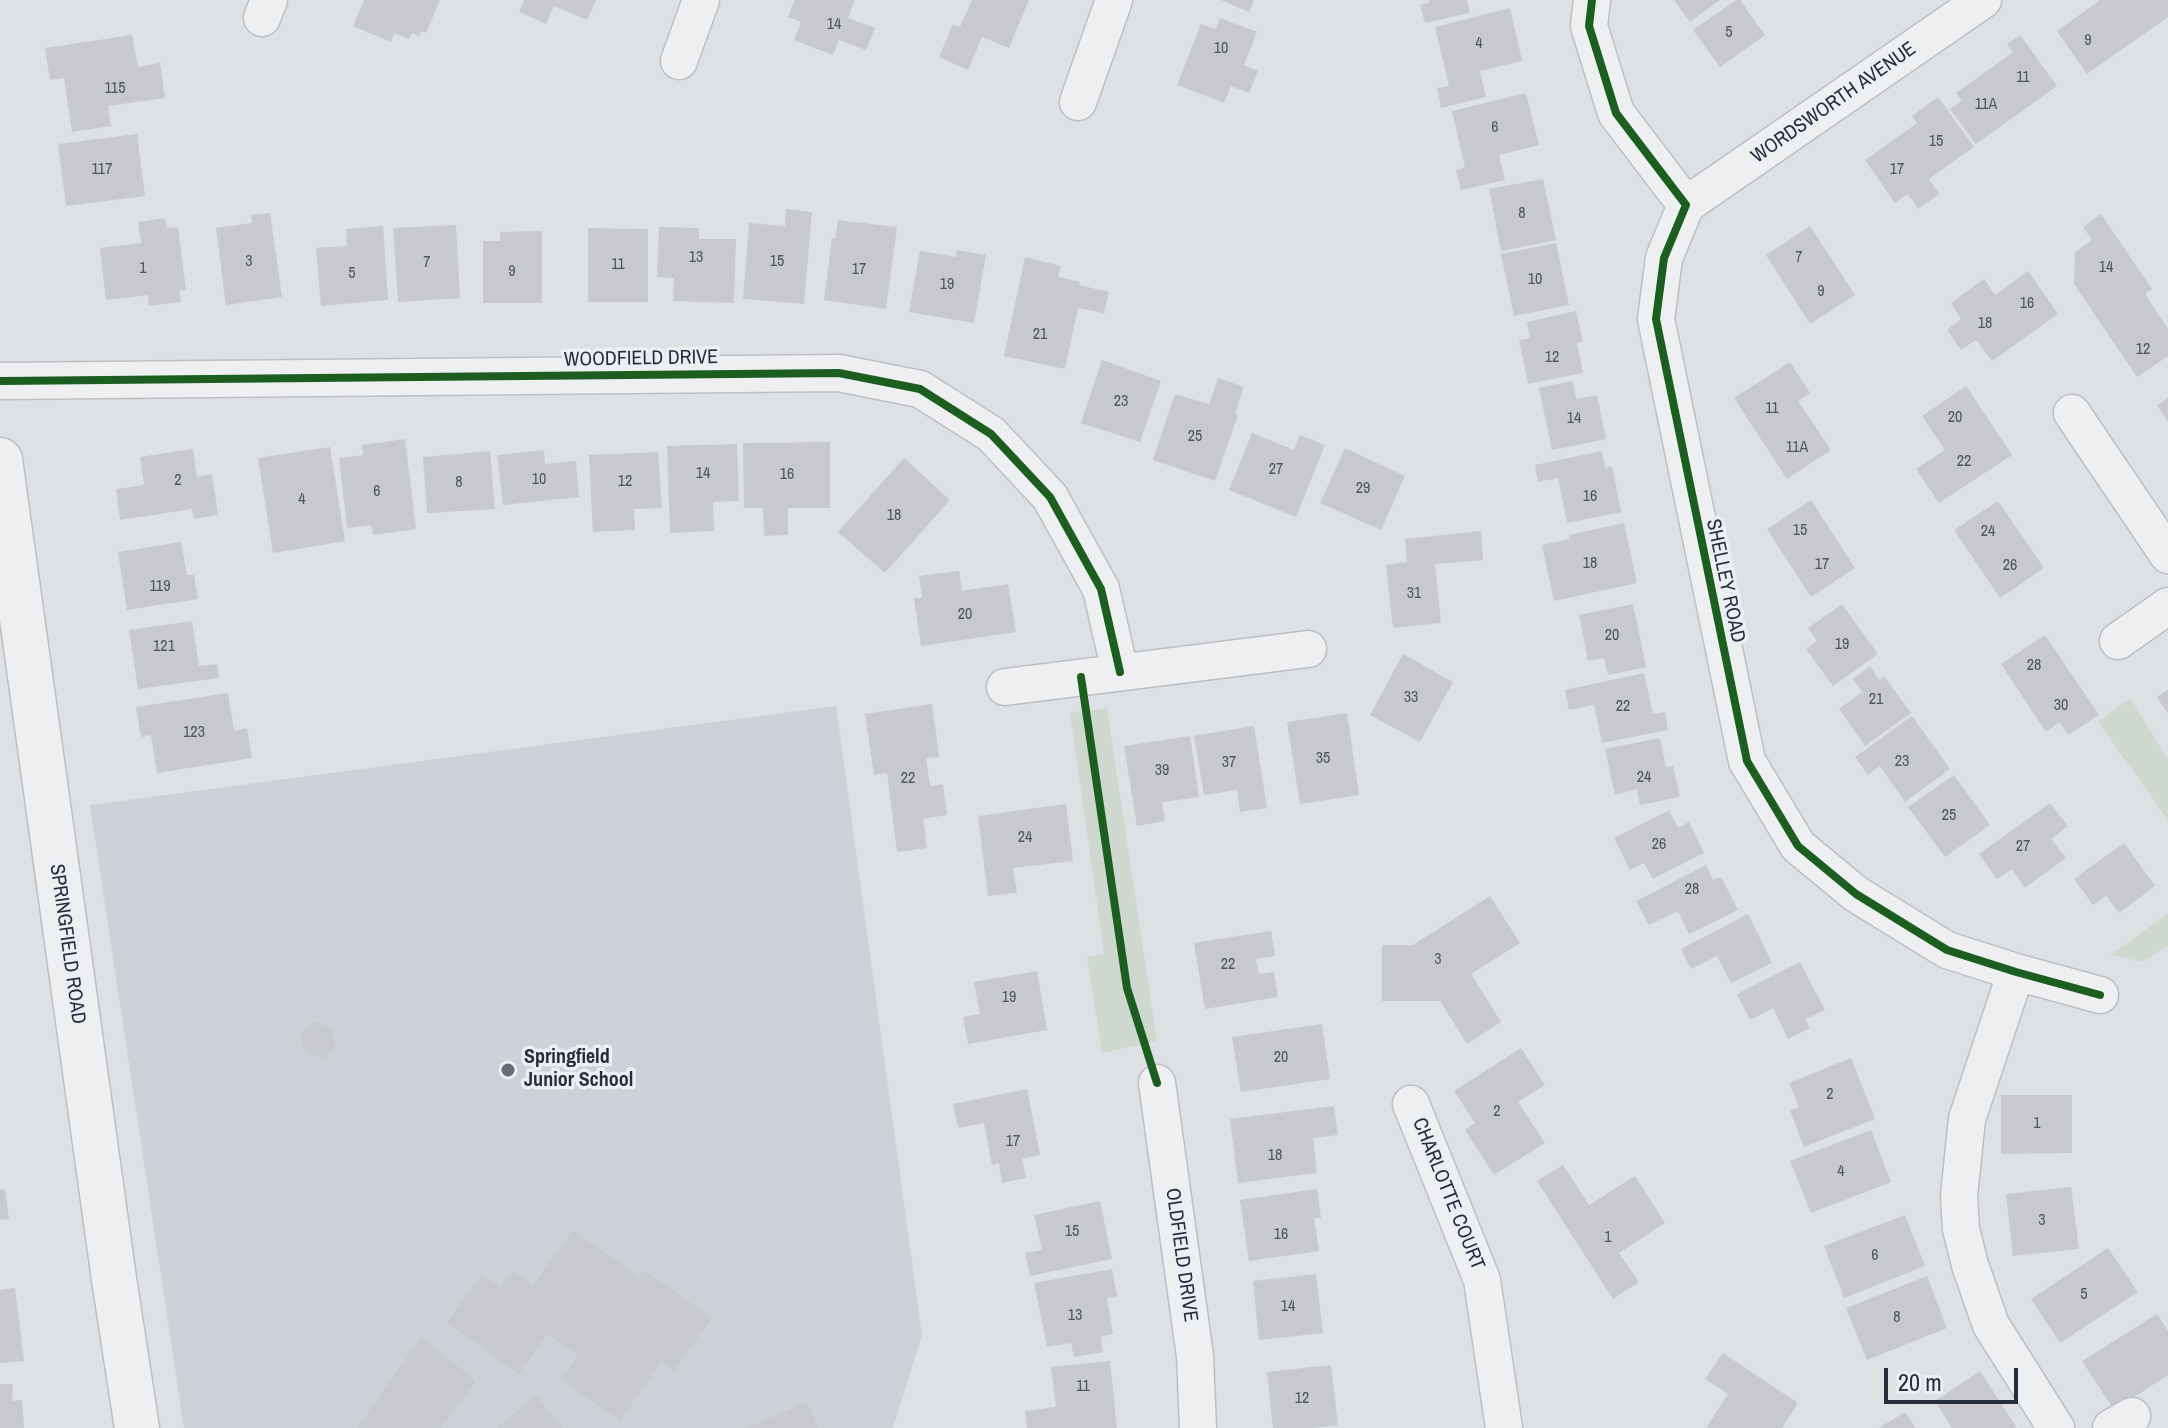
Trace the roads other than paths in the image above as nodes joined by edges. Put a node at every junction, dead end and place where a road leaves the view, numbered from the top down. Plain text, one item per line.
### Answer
1 (701, 0) edge
2 (1114, 0) edge
3 (1592, 0) edge
4 (1983, 0) edge
5 (679, 61) dead end
6 (1078, 102) dead end
7 (1686, 205) junction
8 (0, 381) edge
9 (2072, 413) dead end
10 (0, 460) edge
11 (2168, 555) edge
12 (2168, 606) edge
13 (2118, 641) dead end
14 (1308, 649) dead end
15 (1120, 672) junction
16 (1005, 687) dead end
17 (2016, 972) junction
18 (2100, 995) dead end
19 (1157, 1083) dead end
20 (1411, 1104) dead end
21 (137, 1428) edge
22 (1198, 1428) edge
23 (1504, 1428) edge
24 (2056, 1428) edge

1 - 5 street
2 - 6 street
3 - 7 street
4 - 7 street, WORDSWORTH AVENUE
7 - 17 street, SHELLEY ROAD
8 - 15 street, WOODFIELD DRIVE
9 - 11 street
10 - 21 street, SPRINGFIELD ROAD
12 - 13 street
14 - 15 street
15 - 16 street
17 - 18 street, SHELLEY ROAD
17 - 24 street
19 - 22 street, OLDFIELD DRIVE
20 - 23 street, CHARLOTTE COURT

